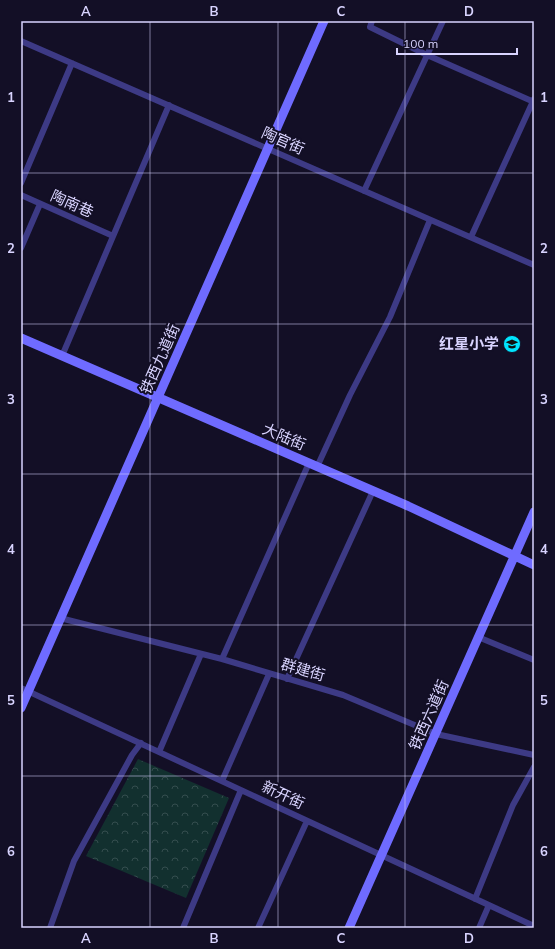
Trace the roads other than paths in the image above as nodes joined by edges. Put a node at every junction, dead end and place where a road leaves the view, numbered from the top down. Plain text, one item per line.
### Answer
1 (324, 21) edge
2 (372, 21) edge
3 (443, 21) edge
4 (21, 41) edge
5 (427, 55) junction
6 (72, 63) junction
7 (534, 101) edge
8 (169, 105) junction
9 (269, 149) junction
10 (21, 183) edge
11 (364, 190) junction
12 (21, 195) edge
13 (40, 204) junction
14 (430, 220) junction
15 (113, 236) junction
16 (470, 237) junction
17 (21, 248) edge
18 (534, 265) edge
19 (21, 338) edge
20 (62, 356) junction
21 (158, 398) junction
22 (313, 465) junction
23 (373, 491) junction
24 (534, 512) edge
25 (514, 556) junction
26 (534, 565) edge
27 (60, 618) junction
28 (478, 638) junction
29 (201, 654) junction
30 (222, 659) junction
31 (534, 660) edge
32 (269, 674) junction
33 (287, 679) junction
34 (25, 689) edge
35 (21, 708) edge
36 (436, 734) junction
37 (141, 743) junction
38 (159, 752) junction
39 (534, 756) edge
40 (534, 766) edge
41 (222, 781) junction
42 (241, 790) junction
43 (306, 820) junction
44 (382, 855) junction
45 (476, 899) junction
46 (489, 905) junction
47 (534, 926) edge
48 (50, 928) edge
49 (183, 928) edge
50 (258, 928) edge
51 (349, 928) edge
52 (479, 928) edge

1 - 9 main road, 铁西九道街
2 - 5 street
3 - 5 street
4 - 6 street, 陶官街
5 - 7 street
5 - 11 street
6 - 8 street, 陶官街
6 - 10 street
7 - 16 street
8 - 9 street, 陶官街
8 - 15 street
9 - 11 street, 陶官街
9 - 21 main road, 铁西九道街
11 - 14 street, 陶官街
12 - 13 street, 陶南巷
13 - 15 street, 陶南巷
13 - 17 street
14 - 16 street, 陶官街
14 - 22 street
15 - 20 street
16 - 18 street, 陶官街
19 - 20 main road, 大陆街
20 - 21 main road, 大陆街
21 - 22 main road, 大陆街
21 - 27 main road, 铁西九道街
22 - 23 main road, 大陆街
22 - 30 street
23 - 25 main road, 大陆街
23 - 33 street
24 - 25 main road, 铁西六道街
25 - 26 main road, 大陆街
25 - 28 main road, 铁西六道街
27 - 29 street, 群建街
27 - 34 main road, 铁西九道街
28 - 31 street
28 - 36 main road, 铁西六道街
29 - 30 street, 群建街
29 - 38 street
30 - 32 street, 群建街
32 - 33 street, 群建街
32 - 41 street
33 - 36 street, 群建街
34 - 35 main road, 铁西九道街
34 - 37 street, 新开街
36 - 39 street, 群建街
36 - 44 main road, 铁西六道街
37 - 38 street, 新开街
37 - 48 street
38 - 41 street, 新开街
40 - 45 street
41 - 42 street, 新开街
42 - 43 street, 新开街
42 - 49 street
43 - 44 street, 新开街
43 - 50 street
44 - 45 street, 新开街
44 - 51 main road, 铁西六道街
45 - 46 street, 新开街
46 - 47 street, 新开街
46 - 52 street

